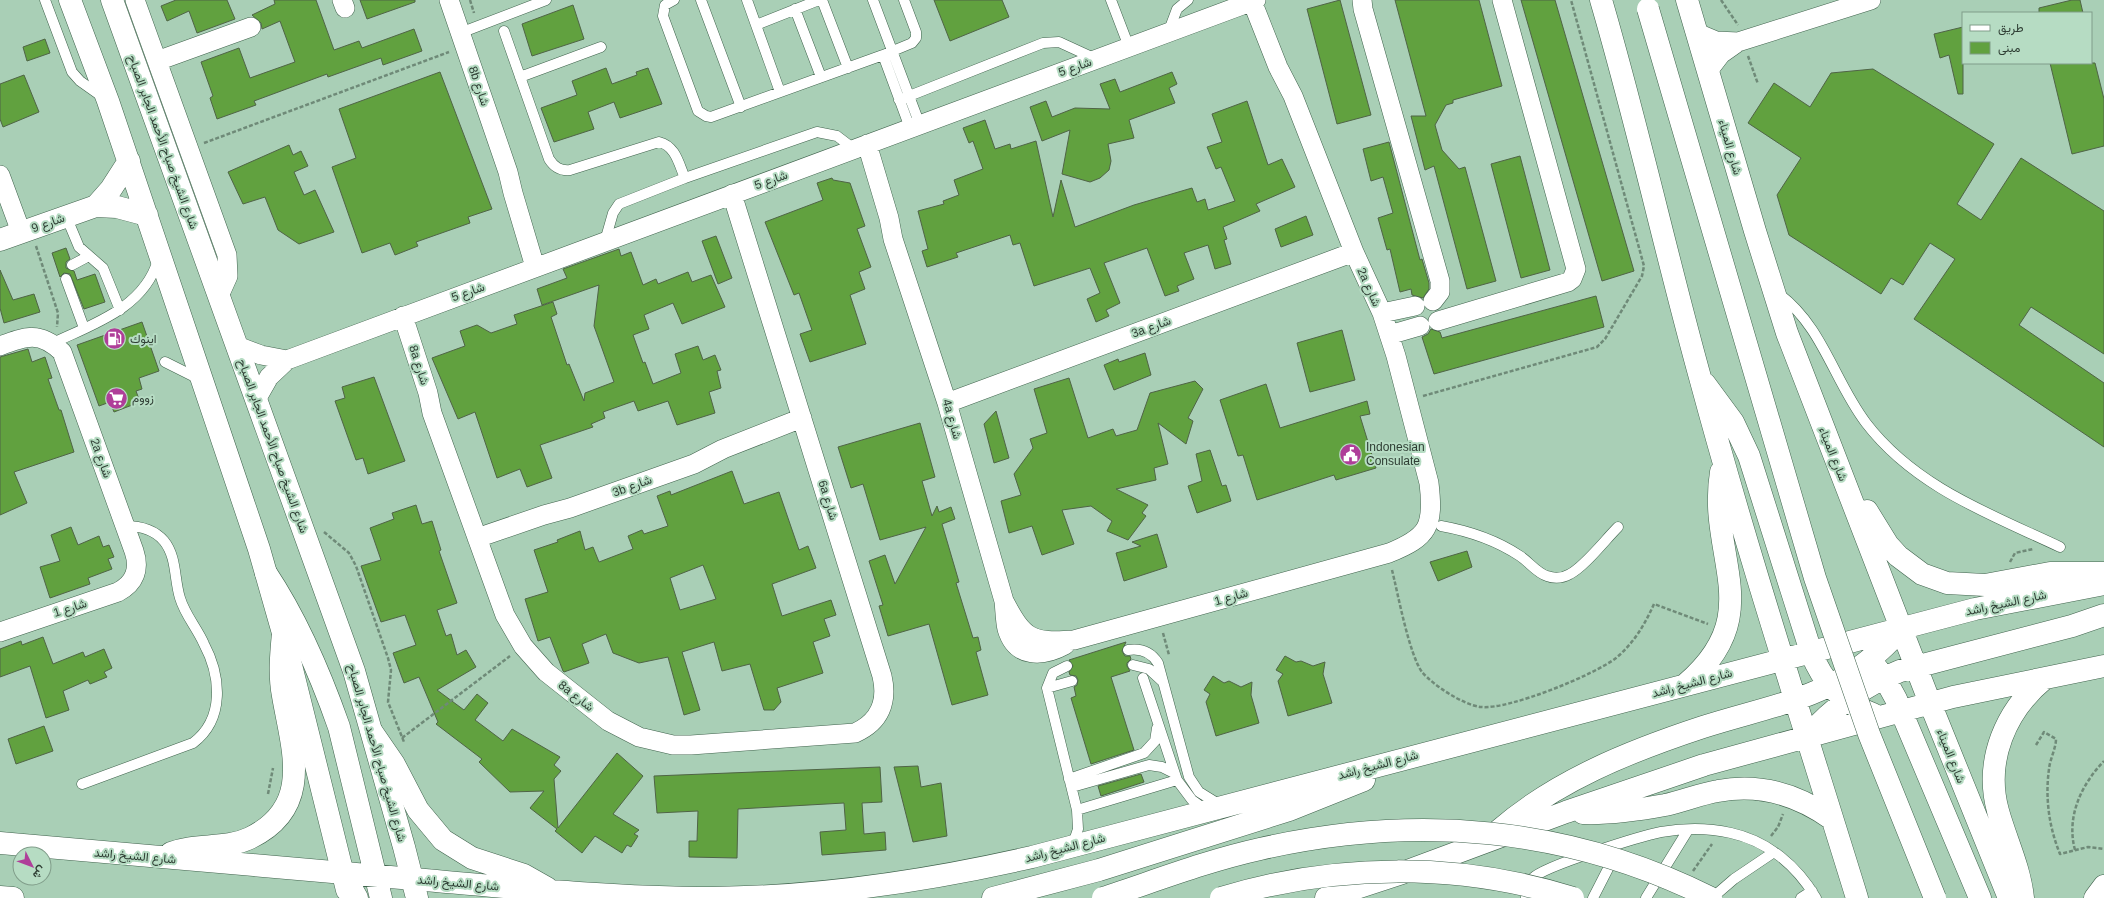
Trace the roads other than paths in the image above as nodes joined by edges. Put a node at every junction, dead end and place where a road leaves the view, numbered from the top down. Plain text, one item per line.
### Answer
1 (46, 0) edge
2 (70, 0) edge
3 (112, 0) edge
4 (135, 0) edge
5 (449, 0) edge
6 (546, 0) edge
7 (674, 0) edge
8 (701, 0) edge
9 (747, 0) edge
10 (819, 0) edge
11 (822, 0) edge
12 (873, 0) edge
13 (904, 0) edge
14 (1111, 0) edge
15 (1188, 0) edge
16 (1257, 0) edge
17 (1362, 0) edge
18 (1502, 0) edge
19 (1601, 0) edge
20 (1687, 0) edge
21 (1871, 0) edge
22 (1647, 4) edge
23 (796, 9) junction
24 (251, 25) dead end
25 (756, 25) junction
26 (504, 31) dead end
27 (1168, 33) junction
28 (1697, 33) junction
29 (463, 39) junction
30 (1738, 42) junction
31 (601, 47) dead end
32 (1129, 47) junction
33 (893, 51) junction
34 (883, 55) junction
35 (1096, 59) junction
36 (157, 62) junction
37 (848, 68) junction
38 (1708, 70) junction
39 (520, 77) junction
40 (821, 78) junction
41 (780, 92) junction
42 (909, 96) junction
43 (899, 100) junction
44 (108, 101) junction
45 (741, 106) junction
46 (915, 127) junction
47 (860, 147) junction
48 (129, 161) junction
49 (0, 175) edge
50 (685, 178) junction
51 (727, 196) junction
52 (96, 206) junction
53 (147, 215) junction
54 (66, 216) junction
55 (26, 231) junction
56 (0, 240) edge
57 (605, 242) junction
58 (1354, 252) junction
59 (160, 254) junction
60 (89, 256) junction
61 (542, 265) junction
62 (72, 266) dead end
63 (66, 279) dead end
64 (1773, 290) junction
65 (219, 296) junction
66 (1433, 301) dead end
67 (1415, 306) dead end
68 (120, 310) junction
69 (1382, 314) junction
70 (397, 318) junction
71 (84, 328) junction
72 (1390, 335) junction
73 (53, 344) junction
74 (0, 346) edge
75 (237, 346) junction
76 (287, 360) junction
77 (165, 362) dead end
78 (1700, 379) junction
79 (202, 381) junction
80 (257, 398) junction
81 (947, 402) junction
82 (804, 424) junction
83 (1830, 446) junction
84 (1723, 462) junction
85 (125, 526) junction
86 (1618, 527) dead end
87 (1435, 530) junction
88 (479, 543) junction
89 (2060, 547) dead end
90 (266, 573) junction
91 (2104, 573) edge
92 (134, 577) joint
93 (2104, 584) edge
94 (2104, 615) edge
95 (1, 628) edge
96 (1902, 628) junction
97 (283, 633) junction
98 (1026, 643) joint
99 (1844, 643) junction
100 (1128, 650) dead end
101 (1811, 652) junction
102 (1782, 659) junction
103 (1869, 661) junction
104 (1133, 665) dead end
105 (1068, 666) dead end
106 (1916, 666) junction
107 (2104, 666) edge
108 (1884, 677) junction
109 (1142, 678) dead end
110 (2045, 678) junction
111 (1072, 681) dead end
112 (1685, 684) junction
113 (1164, 687) junction
114 (1047, 688) junction
115 (1838, 693) junction
116 (1796, 701) junction
117 (1930, 703) junction
118 (1901, 710) junction
119 (879, 715) joint
120 (1879, 716) junction
121 (1157, 724) junction
122 (372, 732) junction
123 (1807, 736) junction
124 (1418, 754) junction
125 (1175, 776) junction
126 (1071, 783) junction
127 (82, 784) dead end
128 (1214, 808) junction
129 (1077, 810) junction
130 (1566, 812) junction
131 (1832, 819) junction
132 (1688, 830) junction
133 (0, 844) edge
134 (1484, 844) junction
135 (1620, 844) junction
136 (1072, 847) junction
137 (1774, 852) junction
138 (158, 858) junction
139 (343, 873) junction
140 (375, 876) junction
141 (2104, 886) edge
142 (415, 888) edge
143 (551, 891) junction
144 (1814, 895) edge
145 (0, 897) edge
146 (13, 898) edge
147 (349, 898) edge
148 (357, 898) edge
149 (381, 898) edge
150 (713, 898) edge
151 (993, 898) edge
152 (1103, 898) edge
153 (1221, 898) edge
154 (1326, 898) edge
155 (1526, 898) edge
156 (1573, 898) edge
157 (1593, 898) edge
158 (1646, 898) edge
159 (1712, 898) edge
160 (1801, 898) edge
161 (1857, 898) edge
162 (1935, 898) edge
163 (1980, 898) edge
164 (2009, 898) edge
165 (2023, 898) edge
166 (2095, 898) edge

1 - 44 lane
2 - 44 main road
3 - 65 main road, شارع الشيخ صباح الأحمد الجابر الصباح
4 - 36 street
5 - 29 street, 8b شارع
6 - 29 lane
7 - 45 lane
8 - 45 lane
9 - 25 lane
10 - 23 lane
11 - 37 lane
12 - 33 lane
13 - 33 lane
14 - 32 lane
15 - 27 lane
16 - 27 street, شارع 5
16 - 58 street, 2a شارع
17 - 66 street
18 - 72 street
19 - 78 main road
20 - 28 main road, شارع الميناء
21 - 30 street
22 - 162 main road, bridge
23 - 25 lane
23 - 40 lane
24 - 36 street
25 - 41 lane
26 - 39 lane
27 - 32 street, شارع 5
28 - 30 street
28 - 38 main road, شارع الميناء
29 - 61 street, 8b شارع
30 - 38 street
31 - 39 lane
32 - 35 street, شارع 5
33 - 34 lane
33 - 42 lane
34 - 37 lane
34 - 43 lane
35 - 42 lane
35 - 46 street, شارع 5
36 - 65 street
37 - 40 lane
38 - 64 main road, شارع الميناء
39 - 50 lane
40 - 41 lane
41 - 45 lane
42 - 43 lane
42 - 46 lane
43 - 46 lane
44 - 48 main road
46 - 47 street, شارع 5
47 - 50 lane
47 - 51 street, شارع 5
47 - 81 street, 4a شارع
48 - 52 main road
48 - 53 main road
49 - 55 street
50 - 57 lane
51 - 57 street, شارع 5
51 - 82 street, 6a شارع
52 - 53 main road, شارع 9
52 - 54 main road, شارع 9
53 - 59 main road
54 - 55 main road, شارع 9
54 - 60 lane
55 - 56 main road, شارع 9
57 - 61 street, شارع 5
58 - 69 street, 2a شارع
58 - 81 street, 3a شارع
59 - 68 lane
59 - 79 main road
60 - 62 lane
60 - 68 lane
61 - 70 street, شارع 5
63 - 71 lane
64 - 83 main road, شارع الميناء
64 - 89 lane
65 - 75 main road, شارع الشيخ صباح الأحمد الجابر الصباح
67 - 69 street
68 - 71 lane
69 - 72 street, 2a شارع
70 - 76 street, شارع 5
70 - 88 street, 8a شارع
71 - 73 lane
72 - 87 street, 2a شارع
73 - 74 street
73 - 85 street, 2a شارع
75 - 76 street
75 - 80 main road, شارع الشيخ صباح الأحمد الجابر الصباح
76 - 80 street, شارع 5
77 - 79 lane
78 - 84 main road
78 - 101 main road
79 - 90 main road
80 - 122 main road, شارع الشيخ صباح الأحمد الجابر الصباح
81 - 98 street, 4a شارع
82 - 88 street, 3b شارع
82 - 119 street, 6a شارع
83 - 91 main road
83 - 96 main road, شارع الميناء
84 - 102 main road
84 - 112 main road
85 - 92 street, 2a شارع
85 - 127 lane
86 - 87 lane
87 - 98 street, شارع 1
88 - 119 street, 8a شارع
90 - 97 main road
90 - 140 main road
92 - 95 street, شارع 1
93 - 96 main road, شارع الشيخ راشد
94 - 106 main road
96 - 99 main road, شارع الشيخ راشد
96 - 103 main road
96 - 106 main road, شارع الميناء
97 - 138 main road
97 - 139 main road
99 - 101 main road, شارع الشيخ راشد
99 - 103 main road
100 - 113 lane
101 - 102 main road, شارع الشيخ راشد
101 - 115 main road
102 - 112 main road, شارع الشيخ راشد
102 - 116 main road
103 - 108 main road
103 - 115 main road
104 - 113 lane
105 - 114 lane
106 - 108 main road
106 - 117 main road, شارع الميناء
107 - 110 main road
108 - 115 main road
108 - 118 main road
109 - 121 lane
110 - 117 main road
110 - 165 main road
111 - 114 lane
112 - 124 main road, شارع الشيخ راشد
113 - 128 lane
114 - 126 lane
115 - 116 main road
115 - 120 main road
115 - 123 main road
116 - 123 main road
116 - 134 main road
117 - 118 main road
117 - 164 main road, شارع الميناء
118 - 120 main road
118 - 163 main road
120 - 123 main road
121 - 125 lane
121 - 126 lane
122 - 142 main road, شارع الشيخ صباح الأحمد الجابر الصباح
122 - 143 main road
123 - 130 main road
123 - 131 main road
124 - 128 main road, شارع الشيخ راشد
124 - 151 main road
125 - 126 lane
125 - 128 lane
125 - 129 lane
126 - 129 lane
128 - 136 main road, شارع الشيخ راشد
129 - 136 lane
130 - 131 main road
130 - 134 main road
131 - 161 main road
132 - 135 lane
132 - 137 lane
132 - 158 lane
133 - 138 main road, شارع الشيخ راشد
134 - 154 main road
135 - 155 lane
135 - 157 lane
136 - 150 main road, شارع الشيخ راشد
137 - 144 lane
137 - 159 lane
138 - 139 main road, شارع الشيخ راشد
139 - 140 main road, شارع الشيخ راشد
139 - 147 main road
139 - 148 main road
140 - 142 main road, شارع الشيخ راشد
140 - 149 main road
141 - 166 main road
142 - 143 main road, شارع الشيخ راشد
143 - 150 main road, شارع الشيخ راشد
144 - 160 lane
145 - 146 main road
152 - 159 main road, bridge
153 - 156 main road, bridge

